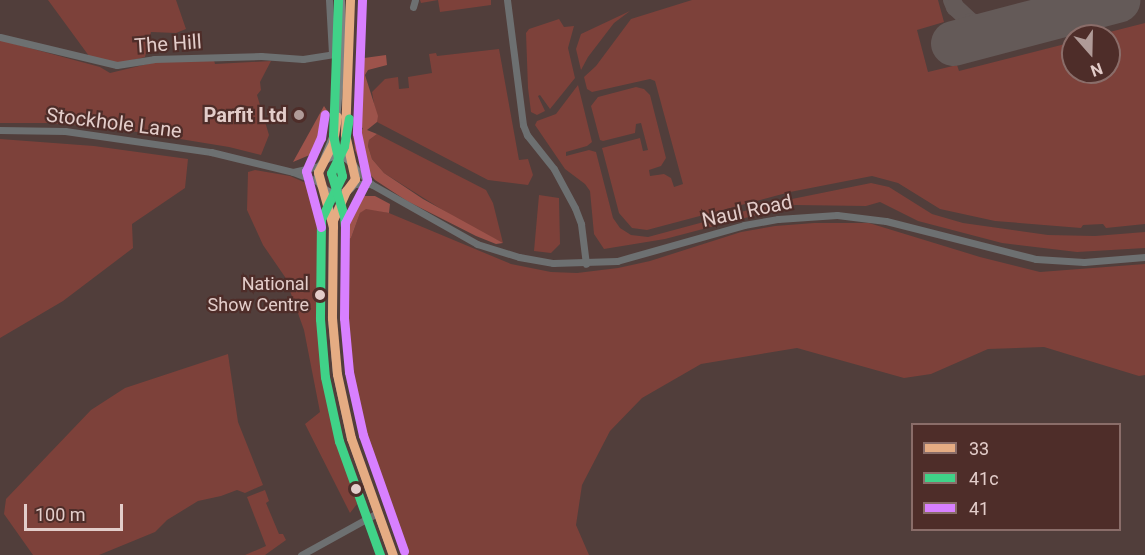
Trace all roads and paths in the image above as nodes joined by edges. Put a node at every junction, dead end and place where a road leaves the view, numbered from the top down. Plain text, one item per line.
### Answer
1 (330, 0) edge
2 (341, 0) edge
3 (350, 0) edge
4 (507, 0) edge
5 (2, 37) edge
6 (337, 54) junction
7 (0, 130) edge
8 (322, 164) junction
9 (353, 165) junction
10 (293, 172) junction
11 (353, 184) junction
12 (371, 184) junction
13 (321, 185) junction
14 (346, 191) junction
15 (333, 220) junction
16 (1145, 257) edge
17 (586, 264) junction
18 (377, 513) junction
19 (300, 555) edge
20 (393, 555) edge

1 - 6 street
2 - 6 main road
3 - 9 main road
4 - 17 street
5 - 6 street, The Hill
6 - 8 main road
7 - 10 street, Stockhole Lane
8 - 9 main road
8 - 10 street, Stockhole Lane
8 - 13 main road
9 - 11 main road
9 - 12 street, Naul Road
10 - 13 street, Stockhole Lane
11 - 12 street, Naul Road
11 - 14 main road
12 - 17 street, Naul Road
13 - 14 main road
13 - 15 main road
14 - 15 main road
15 - 18 main road
16 - 17 street, Naul Road
18 - 19 street
18 - 20 main road

